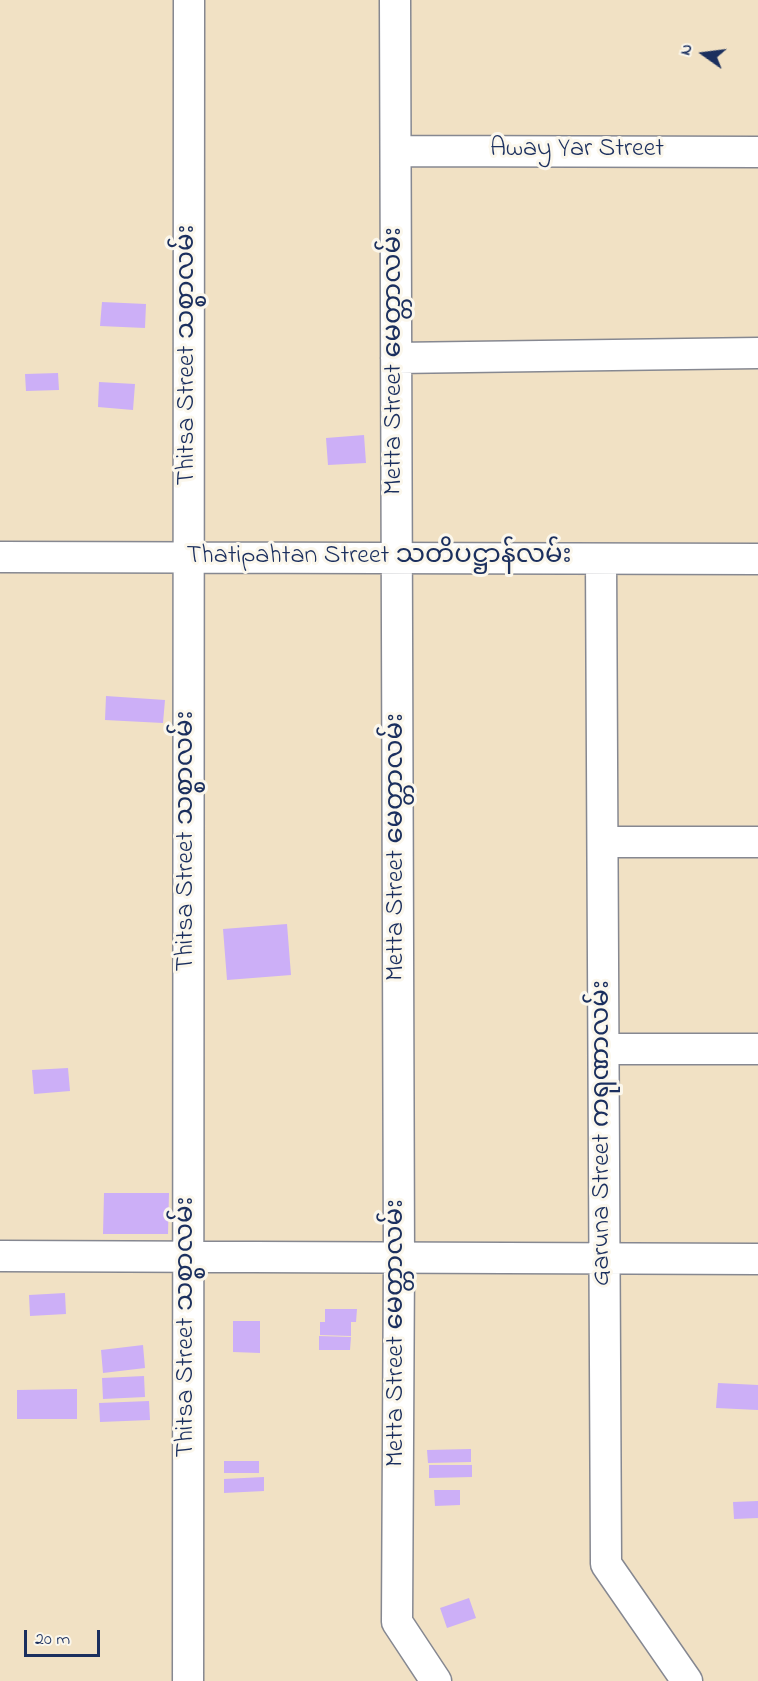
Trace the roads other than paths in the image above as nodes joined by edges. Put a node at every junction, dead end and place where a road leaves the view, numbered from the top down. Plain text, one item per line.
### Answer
1 (189, 0) edge
2 (395, 0) edge
3 (396, 151) junction
4 (758, 152) edge
5 (758, 353) edge
6 (396, 358) junction
7 (0, 557) edge
8 (189, 557) junction
9 (397, 558) junction
10 (601, 559) junction
11 (758, 560) edge
12 (604, 842) junction
13 (758, 842) edge
14 (604, 1049) junction
15 (758, 1049) edge
16 (0, 1256) edge
17 (188, 1257) junction
18 (399, 1258) junction
19 (604, 1259) junction
20 (758, 1259) edge
21 (188, 1681) edge
22 (436, 1681) edge
23 (687, 1681) edge

1 - 8 street, Thitsa Street သစ္စာလမ်း
2 - 3 street, Metta Street မေတ္တာလမ်း
3 - 4 street, Away Yar Street
3 - 6 street, Metta Street မေတ္တာလမ်း
5 - 6 street
6 - 9 street, Metta Street မေတ္တာလမ်း
7 - 8 street, Thatipahtan Street သတိပဋ္ဌာန်လမ်း
8 - 9 street, Thatipahtan Street သတိပဋ္ဌာန်လမ်း
8 - 17 street, Thitsa Street သစ္စာလမ်း
9 - 10 street, Thatipahtan Street သတိပဋ္ဌာန်လမ်း
9 - 18 street, Metta Street မေတ္တာလမ်း
10 - 11 street, Thatipahtan Street သတိပဋ္ဌာန်လမ်း
10 - 12 street, Garuna Street ကရုဏာလမ်း
12 - 13 street
12 - 14 street, Garuna Street ကရုဏာလမ်း
14 - 15 street
14 - 19 street, Garuna Street ကရုဏာလမ်း
16 - 17 street
17 - 18 street
17 - 21 street, Thitsa Street သစ္စာလမ်း
18 - 19 street
18 - 22 street, Metta Street မေတ္တာလမ်း
19 - 20 street
19 - 23 street, Garuna Street ကရုဏာလမ်း

